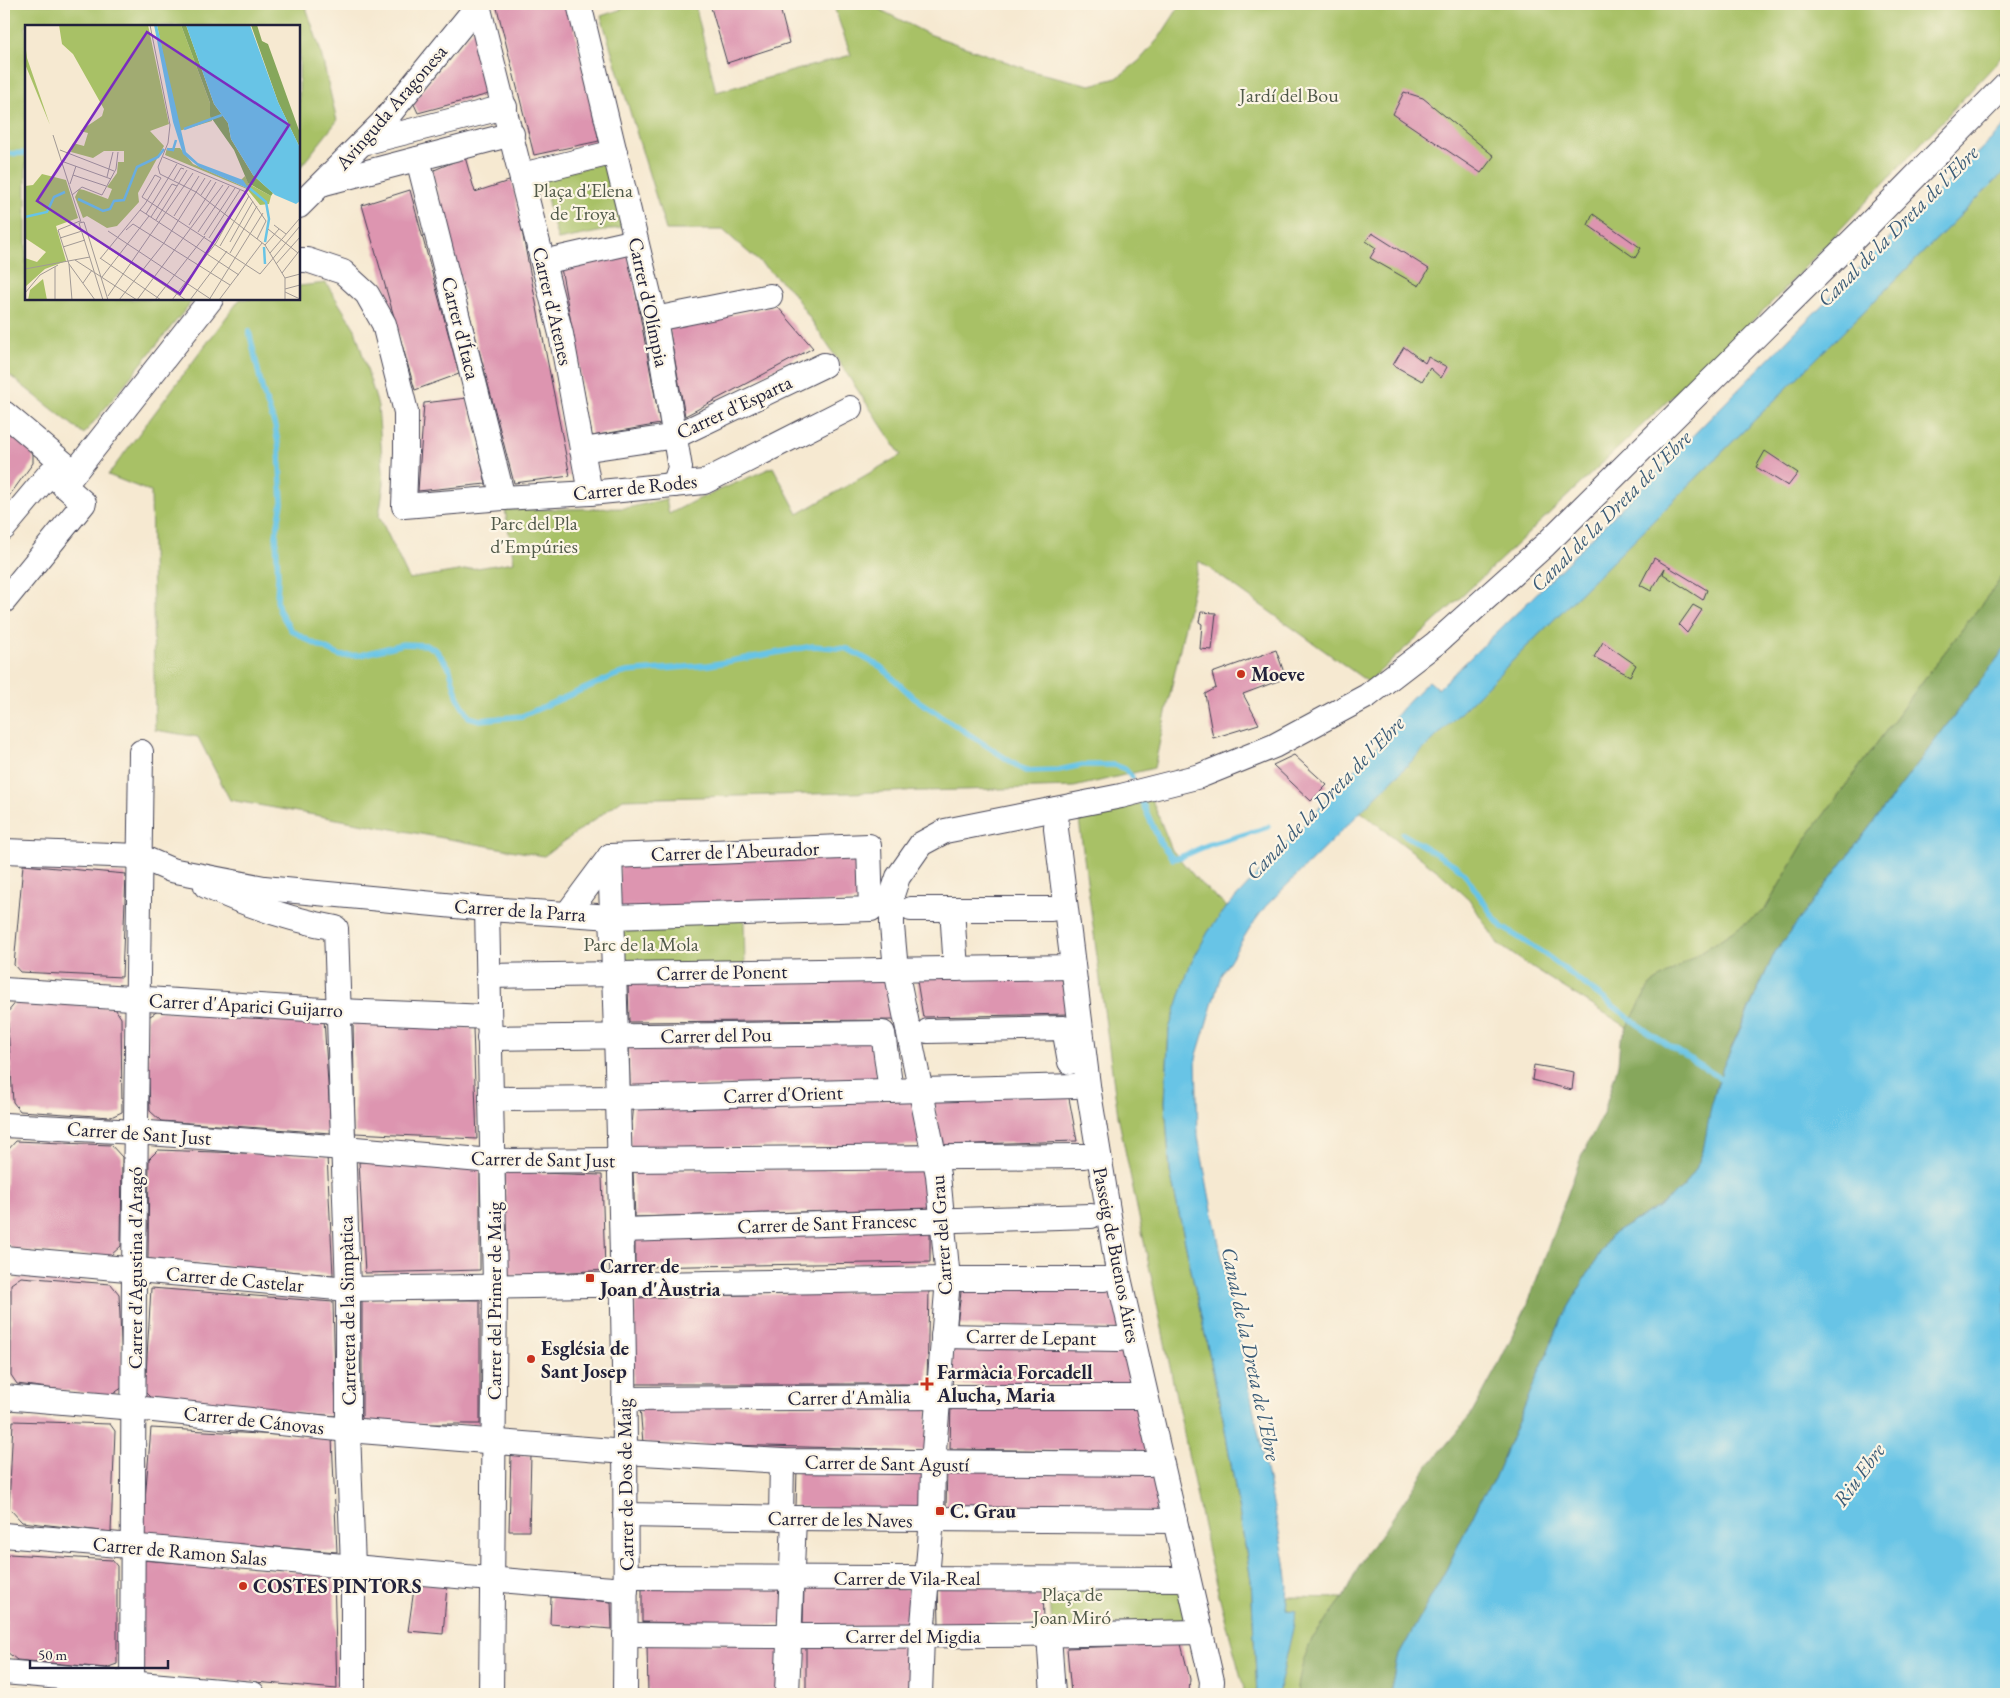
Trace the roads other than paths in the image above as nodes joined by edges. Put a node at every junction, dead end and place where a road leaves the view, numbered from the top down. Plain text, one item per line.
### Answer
1 (479, 4) edge
2 (579, 4) edge
3 (2006, 84) edge
4 (505, 107) junction
5 (512, 134) junction
6 (363, 143) junction
7 (615, 152) junction
8 (418, 159) junction
9 (522, 175) junction
10 (323, 184) junction
11 (300, 205) edge
12 (636, 240) junction
13 (300, 260) edge
14 (544, 262) junction
15 (770, 296) dead end
16 (209, 300) edge
17 (655, 319) junction
18 (824, 365) dead end
19 (850, 408) dead end
20 (4, 413) edge
21 (676, 436) junction
22 (582, 450) junction
23 (70, 479) junction
24 (674, 485) junction
25 (590, 493) junction
26 (503, 498) junction
27 (4, 528) edge
28 (4, 601) edge
29 (141, 752) dead end
30 (1057, 809) junction
31 (4, 851) edge
32 (139, 856) junction
33 (610, 856) junction
34 (171, 870) junction
35 (487, 909) junction
36 (871, 909) joint
37 (911, 909) dead end
38 (952, 909) junction
39 (1051, 909) dead end
40 (567, 914) junction
41 (612, 917) junction
42 (336, 928) joint
43 (1073, 967) junction
44 (956, 969) junction
45 (896, 970) junction
46 (614, 973) junction
47 (488, 976) junction
48 (4, 990) edge
49 (137, 999) junction
50 (339, 1011) junction
51 (489, 1028) junction
52 (928, 1032) dead end
53 (617, 1036) junction
54 (1081, 1083) junction
55 (921, 1090) junction
56 (891, 1091) junction
57 (619, 1098) junction
58 (491, 1099) junction
59 (4, 1125) edge
60 (136, 1132) junction
61 (344, 1148) junction
62 (935, 1156) junction
63 (1084, 1156) dead end
64 (620, 1160) junction
65 (492, 1161) junction
66 (1091, 1216) dead end
67 (942, 1219) junction
68 (622, 1230) junction
69 (4, 1258) edge
70 (134, 1270) junction
71 (948, 1279) junction
72 (1104, 1279) dead end
73 (624, 1284) junction
74 (495, 1285) junction
75 (348, 1289) junction
76 (943, 1336) junction
77 (1119, 1339) dead end
78 (4, 1397) edge
79 (938, 1397) junction
80 (1135, 1397) dead end
81 (624, 1399) junction
82 (134, 1408) junction
83 (348, 1430) junction
84 (494, 1441) junction
85 (625, 1452) junction
86 (782, 1462) junction
87 (933, 1463) junction
88 (1149, 1464) dead end
89 (625, 1515) junction
90 (788, 1518) junction
91 (932, 1519) junction
92 (1175, 1521) junction
93 (4, 1535) edge
94 (133, 1546) junction
95 (353, 1567) junction
96 (927, 1577) junction
97 (792, 1578) junction
98 (1188, 1579) junction
99 (492, 1581) junction
100 (626, 1584) junction
101 (1201, 1632) junction
102 (625, 1635) junction
103 (1049, 1635) junction
104 (922, 1636) junction
105 (790, 1637) junction
106 (4, 1672) edge
107 (1212, 1688) edge
108 (132, 1689) edge
109 (254, 1694) edge
110 (353, 1694) edge
111 (490, 1694) edge
112 (625, 1694) edge
113 (787, 1694) edge
114 (920, 1694) edge
115 (1047, 1694) edge

1 - 4 street, Carrer d'Atenes
1 - 6 street, Avinguda Aragonesa
2 - 7 street, Carrer d'Olímpia
3 - 30 street, Carrer del Grau
4 - 5 street, Carrer d'Atenes
4 - 6 street
5 - 8 street
5 - 9 street, Carrer d'Atenes
6 - 10 street, Avinguda Aragonesa
7 - 9 street
7 - 12 street, Carrer d'Olímpia
8 - 10 street
8 - 26 street, Carrer d'Ítaca
9 - 14 street, Carrer d'Atenes
10 - 11 street, Avinguda Aragonesa
12 - 14 street
12 - 17 street, Carrer d'Olímpia
13 - 26 street, Carrer de Rodes
14 - 22 street, Carrer d'Atenes
15 - 17 street
16 - 23 street
17 - 21 street, Carrer d'Olímpia
18 - 21 street, Carrer d'Esparta
19 - 24 street, Carrer de Rodes
20 - 23 street
21 - 22 street, Carrer d'Esparta
21 - 24 street, Carrer d'Olímpia
22 - 25 street, Carrer d'Atenes
23 - 27 street
23 - 28 street
24 - 25 street, Carrer de Rodes
25 - 26 street, Carrer de Rodes
29 - 32 street, Carrer d'Agustina d'Aragó
30 - 43 street, Passeig de Buenos Aires
30 - 45 street, Carrer del Grau
31 - 32 street
32 - 34 street, Carrer de la Parra
32 - 49 street, Carrer d'Agustina d'Aragó
33 - 36 street, Carrer de l'Abeurador
33 - 40 street
33 - 41 street, Carrer de Dos de Maig
34 - 35 street, Carrer de la Parra
34 - 42 street, Carrer de la Parra
35 - 40 street, Carrer de la Parra
35 - 47 street, Carrer del Primer de Maig
36 - 41 street, Carrer de la Parra
37 - 38 street
38 - 39 street
38 - 44 street
40 - 41 street, Carrer de la Parra
41 - 46 street, Carrer de Dos de Maig
42 - 50 street, Carretera de la Simpàtica
43 - 44 street, Carrer de Ponent
43 - 54 street, Passeig de Buenos Aires
44 - 45 street, Carrer de Ponent
45 - 46 street, Carrer de Ponent
45 - 55 street, Carrer del Grau
46 - 47 street, Carrer de Ponent
46 - 53 street, Carrer de Dos de Maig
47 - 51 street, Carrer del Primer de Maig
48 - 49 street, Carrer d'Aparici Guijarro
49 - 50 street, Carrer d'Aparici Guijarro
49 - 60 street, Carrer d'Agustina d'Aragó
50 - 51 street, Carrer d'Aparici Guijarro
50 - 61 street, Carretera de la Simpàtica
51 - 53 street, Carrer del Pou
51 - 58 street, Carrer del Primer de Maig
52 - 54 street
53 - 56 street, Carrer del Pou
53 - 57 street, Carrer de Dos de Maig
54 - 55 street, Carrer d'Orient
54 - 92 street, Passeig de Buenos Aires
55 - 56 street, Carrer d'Orient
55 - 62 street, Carrer del Grau
56 - 57 street, Carrer d'Orient
57 - 58 street, Carrer d'Orient
57 - 64 street, Carrer de Dos de Maig
58 - 65 street, Carrer del Primer de Maig
59 - 60 street, Carrer de Sant Just
60 - 61 street, Carrer de Sant Just
60 - 70 street, Carrer d'Agustina d'Aragó
61 - 65 street, Carrer de Sant Just
61 - 75 street, Carretera de la Simpàtica
62 - 63 street, Carrer de Sant Just
62 - 64 street, Carrer de Sant Just
62 - 67 street, Carrer del Grau
64 - 65 street, Carrer de Sant Just
64 - 68 street, Carrer de Dos de Maig
65 - 74 street, Carrer del Primer de Maig
66 - 67 street, Carrer de Sant Francesc
67 - 68 street, Carrer de Sant Francesc
67 - 71 street, Carrer del Grau
68 - 73 street, Carrer de Dos de Maig
69 - 70 street, Carrer de Castelar
70 - 75 street, Carrer de Castelar
70 - 82 street, Carrer d'Agustina d'Aragó
71 - 72 street
71 - 73 street
71 - 76 street, Carrer del Grau
73 - 74 street
73 - 81 street, Carrer de Dos de Maig
74 - 75 street
74 - 84 street, Carrer del Primer de Maig
75 - 83 street, Carretera de la Simpàtica
76 - 77 street, Carrer de Lepant
76 - 79 street, Carrer del Grau
78 - 82 street, Carrer de Cánovas
79 - 80 street, Carrer d'Amàlia
79 - 81 street, Carrer d'Amàlia
79 - 87 street, Carrer del Grau
81 - 85 street, Carrer de Dos de Maig
82 - 83 street, Carrer de Cánovas
82 - 94 street, Carrer d'Agustina d'Aragó
83 - 84 street, Carrer de Cánovas
83 - 95 street, Carretera de la Simpàtica
84 - 85 street, Carrer de Cánovas
84 - 99 street, Carrer del Primer de Maig
85 - 86 street, Carrer de Sant Agustí
85 - 89 street, Carrer de Dos de Maig
86 - 87 street, Carrer de Sant Agustí
86 - 90 street
87 - 88 street, Carrer de Sant Agustí
87 - 91 street, Carrer del Grau
89 - 90 street, Carrer de les Naves
89 - 100 street, Carrer de Dos de Maig
90 - 91 street, Carrer de les Naves
90 - 97 street
91 - 92 street, Carrer de les Naves
91 - 96 street, Carrer del Grau
92 - 98 street, Passeig de Buenos Aires
93 - 94 street, Carrer de Ramon Salas
94 - 95 street, Carrer de Ramon Salas
94 - 108 street, Carrer d'Agustina d'Aragó
95 - 99 street, Carrer de Ramon Salas
95 - 110 street, Carretera de la Simpàtica
96 - 97 street, Carrer de Vila-Real
96 - 98 street, Carrer de Vila-Real
96 - 104 street, Carrer del Grau
97 - 100 street, Carrer de Vila-Real
97 - 105 street
98 - 101 street, Passeig de Buenos Aires
99 - 100 street, Carrer de Ramon Salas
99 - 111 street, Carrer del Primer de Maig
100 - 102 street, Carrer de Dos de Maig
101 - 103 street, Carrer del Migdia
101 - 107 street, Passeig de Buenos Aires
102 - 105 street, Carrer del Migdia
102 - 112 street, Carrer de Dos de Maig
103 - 104 street, Carrer del Migdia
103 - 115 street
104 - 105 street, Carrer del Migdia
104 - 114 street, Carrer del Grau
105 - 113 street
106 - 108 street
108 - 109 street

